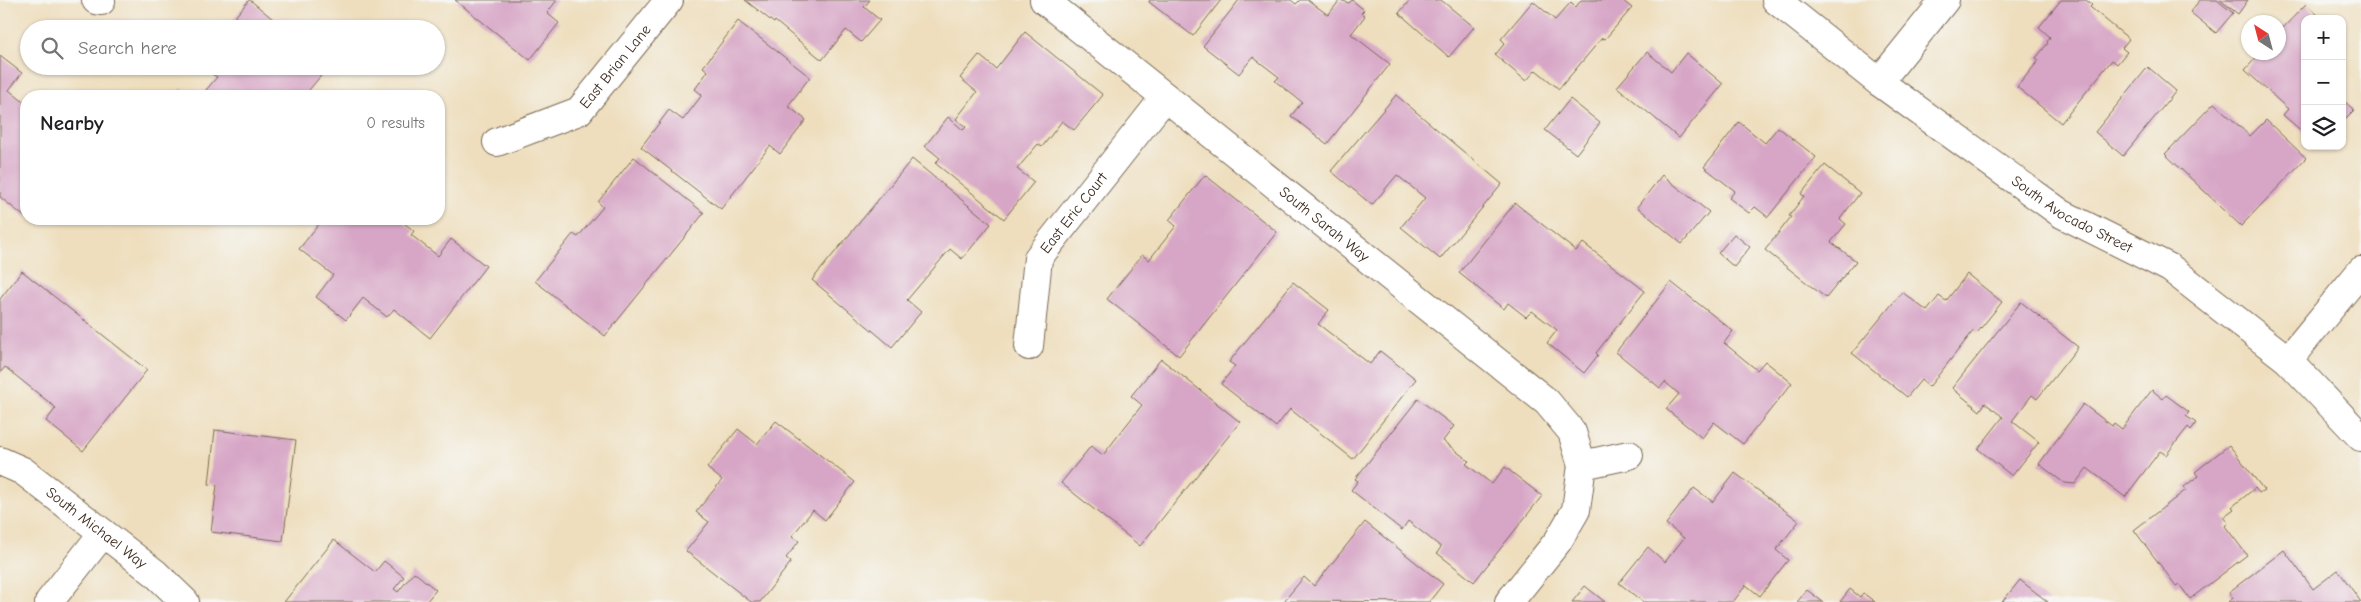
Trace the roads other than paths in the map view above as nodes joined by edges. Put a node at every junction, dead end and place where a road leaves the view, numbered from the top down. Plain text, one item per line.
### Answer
1 (668, 0) edge
2 (1044, 0) edge
3 (1776, 0) edge
4 (1945, 0) edge
5 (1880, 82) junction
6 (1165, 97) junction
7 (497, 142) dead end
8 (2361, 271) edge
9 (1028, 346) dead end
10 (2288, 360) junction
11 (2361, 438) edge
12 (1629, 455) dead end
13 (0, 461) edge
14 (1582, 465) junction
15 (104, 533) junction
16 (49, 602) edge
17 (185, 602) edge
18 (1509, 602) edge

1 - 7 street, East Brian Lane
2 - 6 street, South Sarah Way
3 - 5 street, South Avocado Street
4 - 5 street
5 - 10 street, South Avocado Street
6 - 9 street, East Eric Court
6 - 14 street, South Sarah Way
8 - 10 street
10 - 11 street, South Avocado Street
12 - 14 street
13 - 15 street, South Michael Way
14 - 18 street
15 - 16 street
15 - 17 street, South Michael Way

